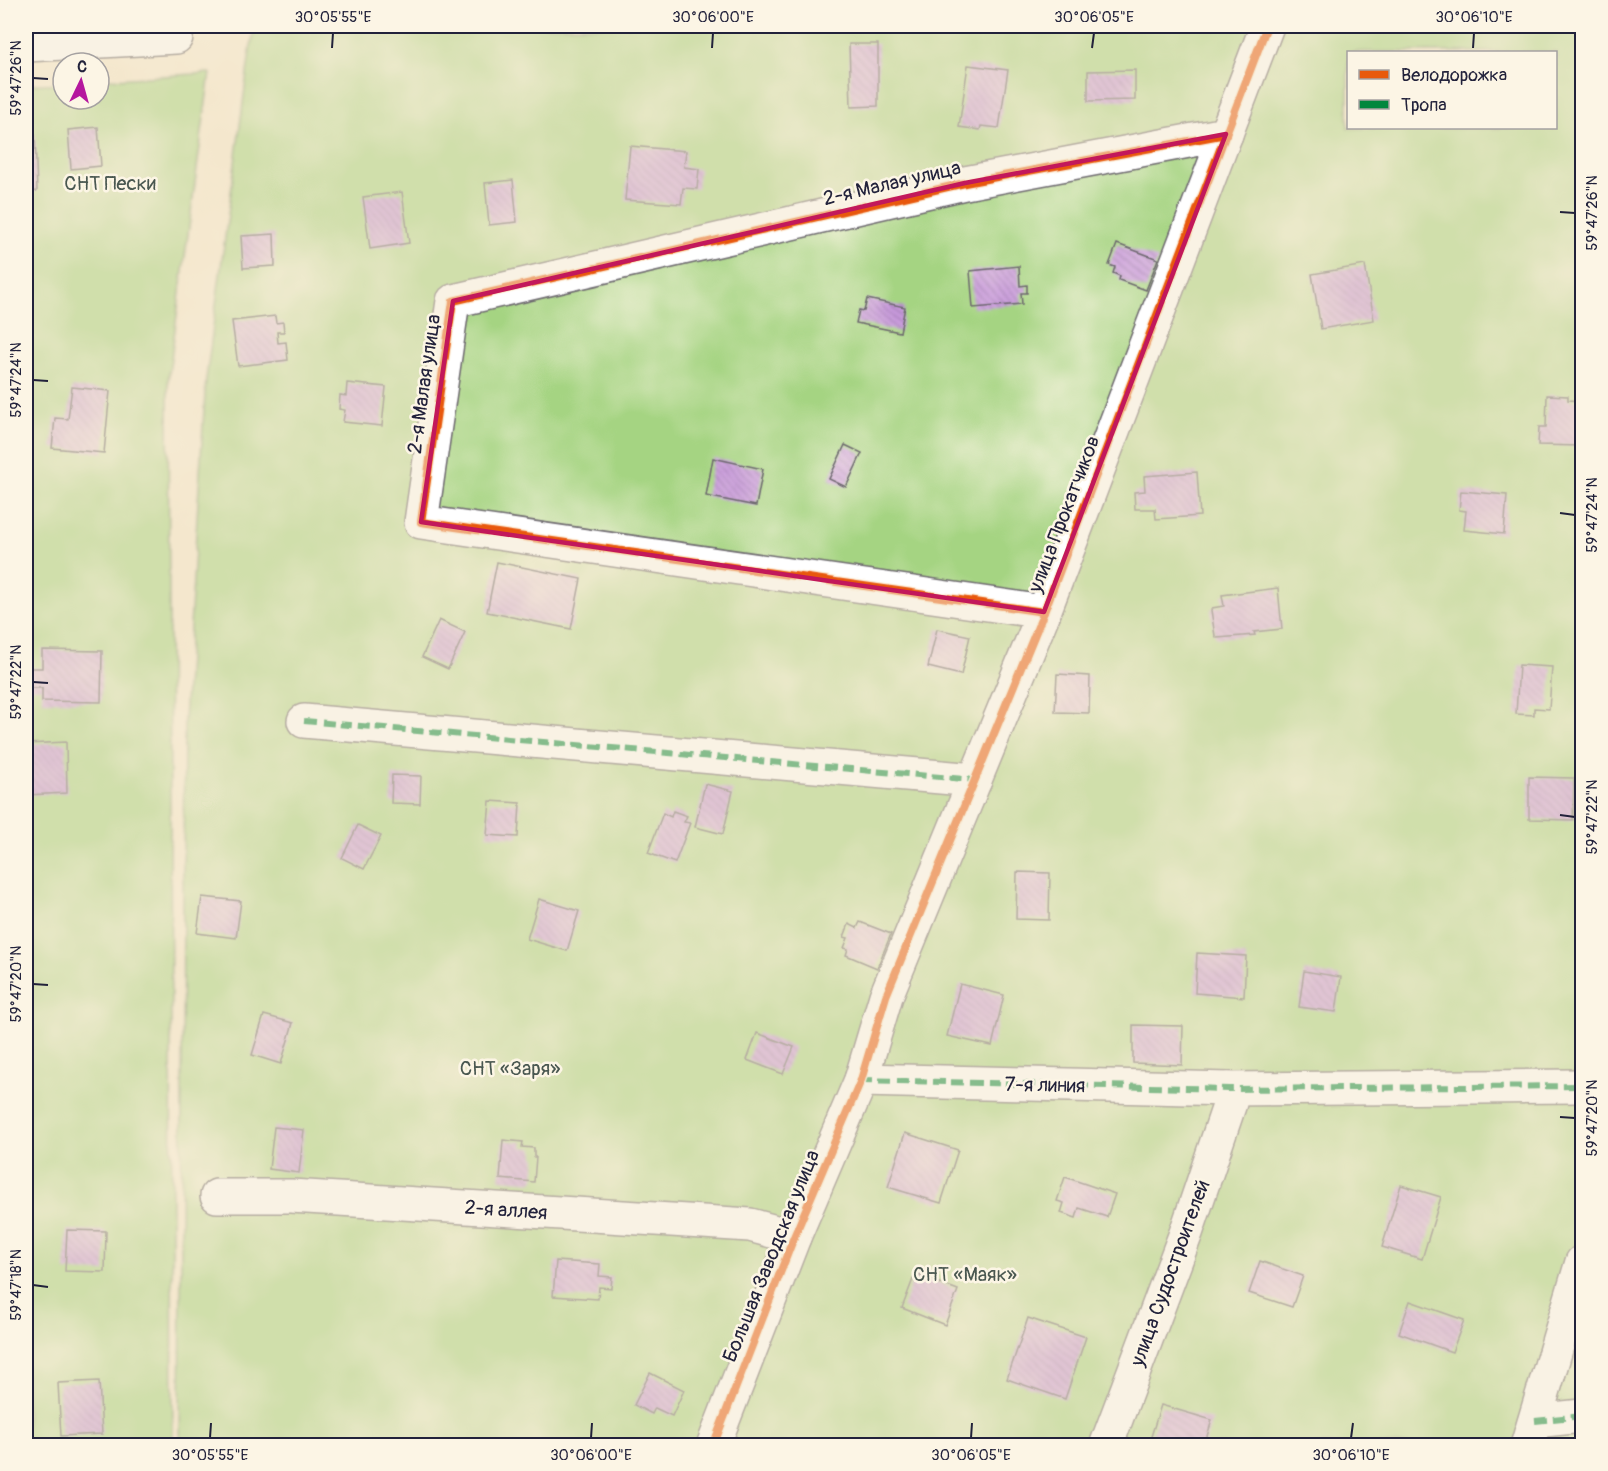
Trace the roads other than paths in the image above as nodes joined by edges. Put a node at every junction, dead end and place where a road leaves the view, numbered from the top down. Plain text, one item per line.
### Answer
1 (177, 26) edge
2 (1267, 26) edge
3 (26, 45) edge
4 (1226, 134) junction
5 (1044, 612) junction
6 (304, 721) dead end
7 (975, 780) junction
8 (861, 1080) junction
9 (1582, 1086) edge
10 (1230, 1094) junction
11 (217, 1196) dead end
12 (794, 1237) junction
13 (1582, 1262) edge
14 (1582, 1416) edge
15 (1531, 1433) edge
16 (713, 1446) edge
17 (1106, 1446) edge

1 - 3 street
2 - 4 street, улица Прокатчиков
4 - 5 street, улица Прокатчиков
4 - 5 street, 2-я Малая улица
5 - 7 street, улица Прокатчиков
6 - 7 street
7 - 8 street, улица Прокатчиков
8 - 10 street, 7-я линия
8 - 12 street, Большая Заводская улица
9 - 10 street, 7-я линия
10 - 17 street, улица Судостроителей
11 - 12 street, 2-я аллея
12 - 16 street, Большая Заводская улица
13 - 15 street
14 - 15 street

